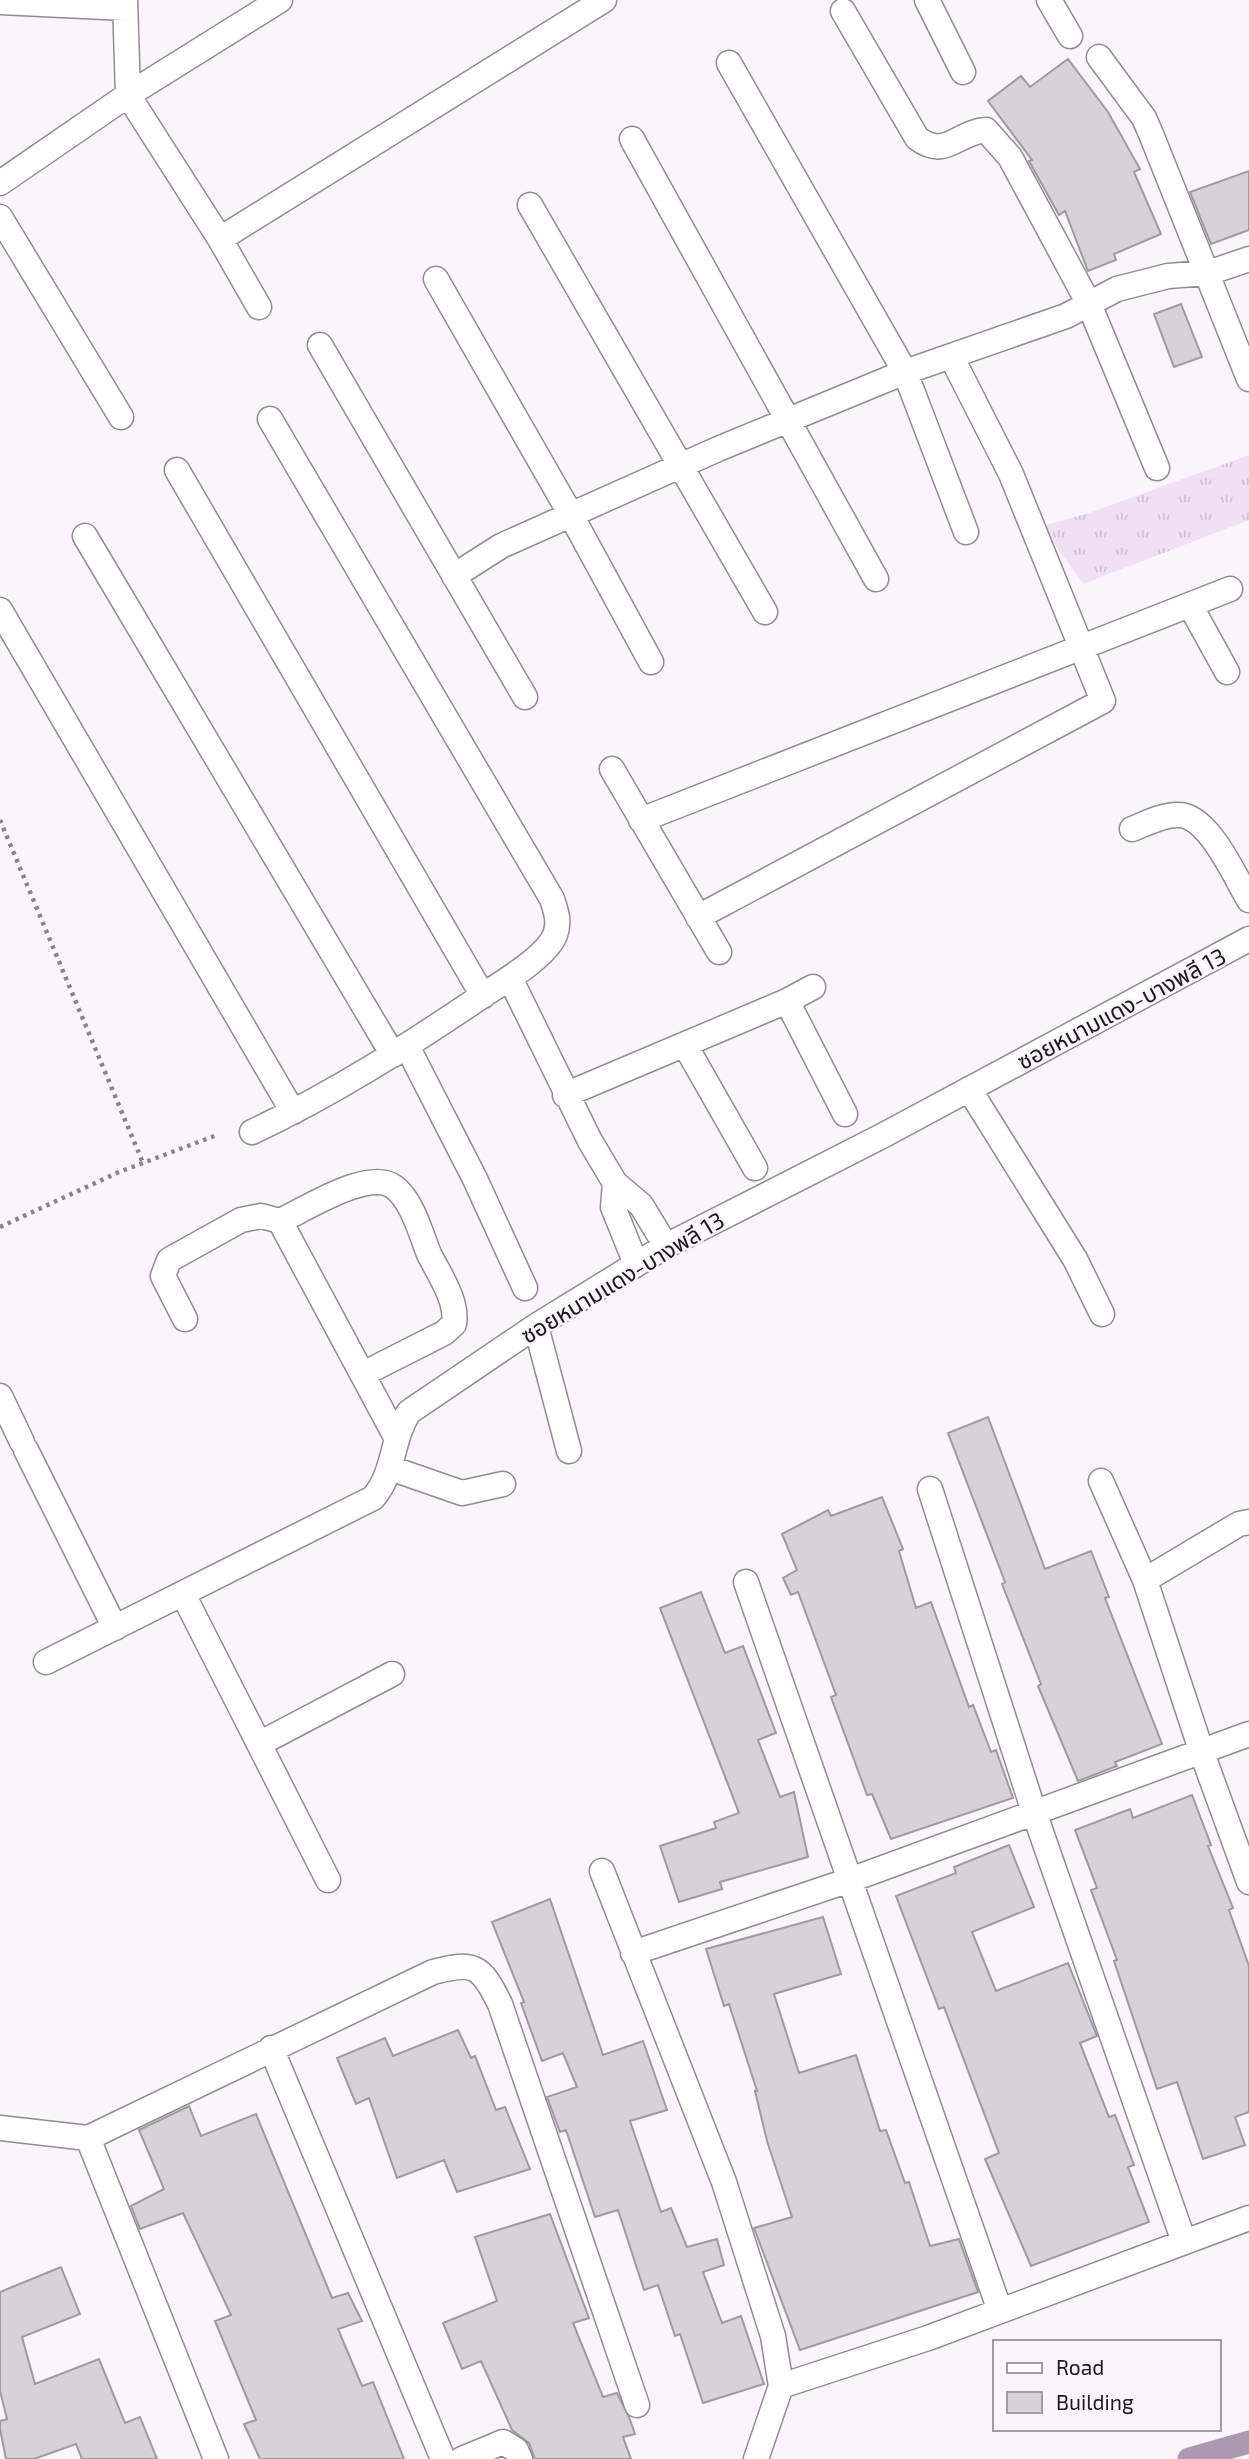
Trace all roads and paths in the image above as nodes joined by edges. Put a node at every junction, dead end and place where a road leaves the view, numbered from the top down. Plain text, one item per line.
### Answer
1 (281, 0) edge
2 (604, 0) edge
3 (1049, 0) edge
4 (0, 2) edge
5 (936, 3) edge
6 (125, 4) edge
7 (843, 12) dead end
8 (1070, 36) dead end
9 (1099, 57) dead end
10 (729, 63) dead end
11 (962, 72) dead end
12 (128, 95) junction
13 (632, 139) dead end
14 (10, 165) edge
15 (0, 183) edge
16 (530, 205) dead end
17 (0, 217) edge
18 (220, 239) junction
19 (1249, 258) edge
20 (1208, 273) junction
21 (436, 279) dead end
22 (1089, 304) junction
23 (259, 307) dead end
24 (320, 345) dead end
25 (951, 356) junction
26 (905, 372) junction
27 (1249, 379) edge
28 (121, 417) dead end
29 (270, 419) dead end
30 (789, 420) junction
31 (679, 467) junction
32 (1157, 468) dead end
33 (177, 470) dead end
34 (571, 514) junction
35 (966, 532) dead end
36 (85, 536) dead end
37 (454, 576) junction
38 (876, 579) dead end
39 (1230, 589) dead end
40 (1190, 605) junction
41 (0, 610) edge
42 (765, 612) dead end
43 (1081, 646) junction
44 (651, 662) dead end
45 (1227, 672) dead end
46 (525, 697) dead end
47 (612, 769) dead end
48 (0, 820) edge
49 (641, 820) junction
50 (1132, 829) dead end
51 (1249, 900) edge
52 (698, 917) junction
53 (1249, 939) edge
54 (719, 952) dead end
55 (510, 978) junction
56 (813, 987) dead end
57 (483, 996) junction
58 (787, 1002) junction
59 (685, 1045) junction
60 (401, 1051) junction
61 (969, 1089) junction
62 (565, 1095) junction
63 (293, 1112) junction
64 (845, 1114) dead end
65 (253, 1132) dead end
66 (217, 1135) dead end
67 (143, 1163) junction
68 (755, 1168) dead end
69 (615, 1183) junction
70 (280, 1221) junction
71 (0, 1227) edge
72 (666, 1246) junction
73 (636, 1264) junction
74 (525, 1288) dead end
75 (1102, 1314) dead end
76 (185, 1319) dead end
77 (536, 1326) junction
78 (363, 1374) junction
79 (0, 1396) edge
80 (396, 1437) junction
81 (569, 1451) dead end
82 (390, 1468) junction
83 (1101, 1481) dead end
84 (503, 1484) dead end
85 (930, 1489) dead end
86 (1249, 1521) edge
87 (1145, 1580) junction
88 (746, 1582) dead end
89 (183, 1594) junction
90 (114, 1628) junction
91 (47, 1662) dead end
92 (391, 1674) dead end
93 (1249, 1734) edge
94 (259, 1744) junction
95 (1202, 1753) junction
96 (1034, 1812) junction
97 (602, 1871) dead end
98 (850, 1880) junction
99 (328, 1881) dead end
100 (1249, 1882) edge
101 (633, 1953) junction
102 (271, 2048) junction
103 (0, 2128) edge
104 (88, 2138) junction
105 (1249, 2218) edge
106 (1184, 2242) junction
107 (1000, 2311) junction
108 (781, 2386) junction
109 (637, 2405) dead end
110 (216, 2459) edge
111 (443, 2459) edge
112 (462, 2459) edge
113 (520, 2459) edge
114 (756, 2459) edge

1 - 12 street
2 - 18 street
3 - 8 street
4 - 6 street
5 - 11 street
6 - 12 street
7 - 22 street
9 - 20 street
10 - 26 street
12 - 14 street
12 - 18 street
13 - 30 street
14 - 15 street
16 - 31 street
17 - 28 street
18 - 23 street
19 - 20 street
20 - 22 street
20 - 27 street
21 - 34 street
22 - 25 street
22 - 32 street
24 - 37 street
25 - 26 street
25 - 43 street
26 - 30 street
26 - 35 street
29 - 55 street
30 - 31 street
30 - 38 street
31 - 34 street
31 - 42 street
33 - 57 street
34 - 37 street
34 - 44 street
36 - 60 street
37 - 46 street
39 - 40 street
40 - 43 street
40 - 45 street
41 - 63 street
43 - 49 street
43 - 52 street
47 - 49 street
48 - 67 path
49 - 52 street
50 - 51 street
52 - 54 street
53 - 61 street, ซอยหนามแดง-บางพลี 13
55 - 57 street
55 - 62 street
56 - 58 street
57 - 60 street
58 - 59 street
58 - 64 street
59 - 62 street
59 - 68 street
60 - 63 street
60 - 74 street
61 - 72 street, ซอยหนามแดง-บางพลี 13
61 - 75 street
62 - 69 street
63 - 65 street
66 - 67 path
67 - 71 path
69 - 72 street
69 - 73 street
70 - 76 street
70 - 78 street
70 - 78 street
72 - 73 street, ซอยหนามแดง-บางพลี 13
73 - 77 street, ซอยหนามแดง-บางพลี 13
77 - 80 street, ซอยหนามแดง-บางพลี 13
77 - 81 street
78 - 80 street
79 - 90 street
80 - 82 street, ซอยหนามแดง-บางพลี 13
82 - 84 street
82 - 89 street, ซอยหนามแดง-บางพลี 13
83 - 87 street
85 - 96 street
86 - 87 street
87 - 95 street
88 - 98 street
89 - 90 street, ซอยหนามแดง-บางพลี 13
89 - 94 street
90 - 91 street, ซอยหนามแดง-บางพลี 13
92 - 94 street
93 - 95 street
94 - 99 street
95 - 96 street
95 - 100 street
96 - 98 street
96 - 106 street
97 - 101 street
98 - 101 street
98 - 107 street
101 - 108 street
102 - 104 street
102 - 109 street
102 - 111 street
103 - 104 street
104 - 110 street
105 - 106 street
106 - 107 street
107 - 108 street
108 - 114 street
112 - 113 street

